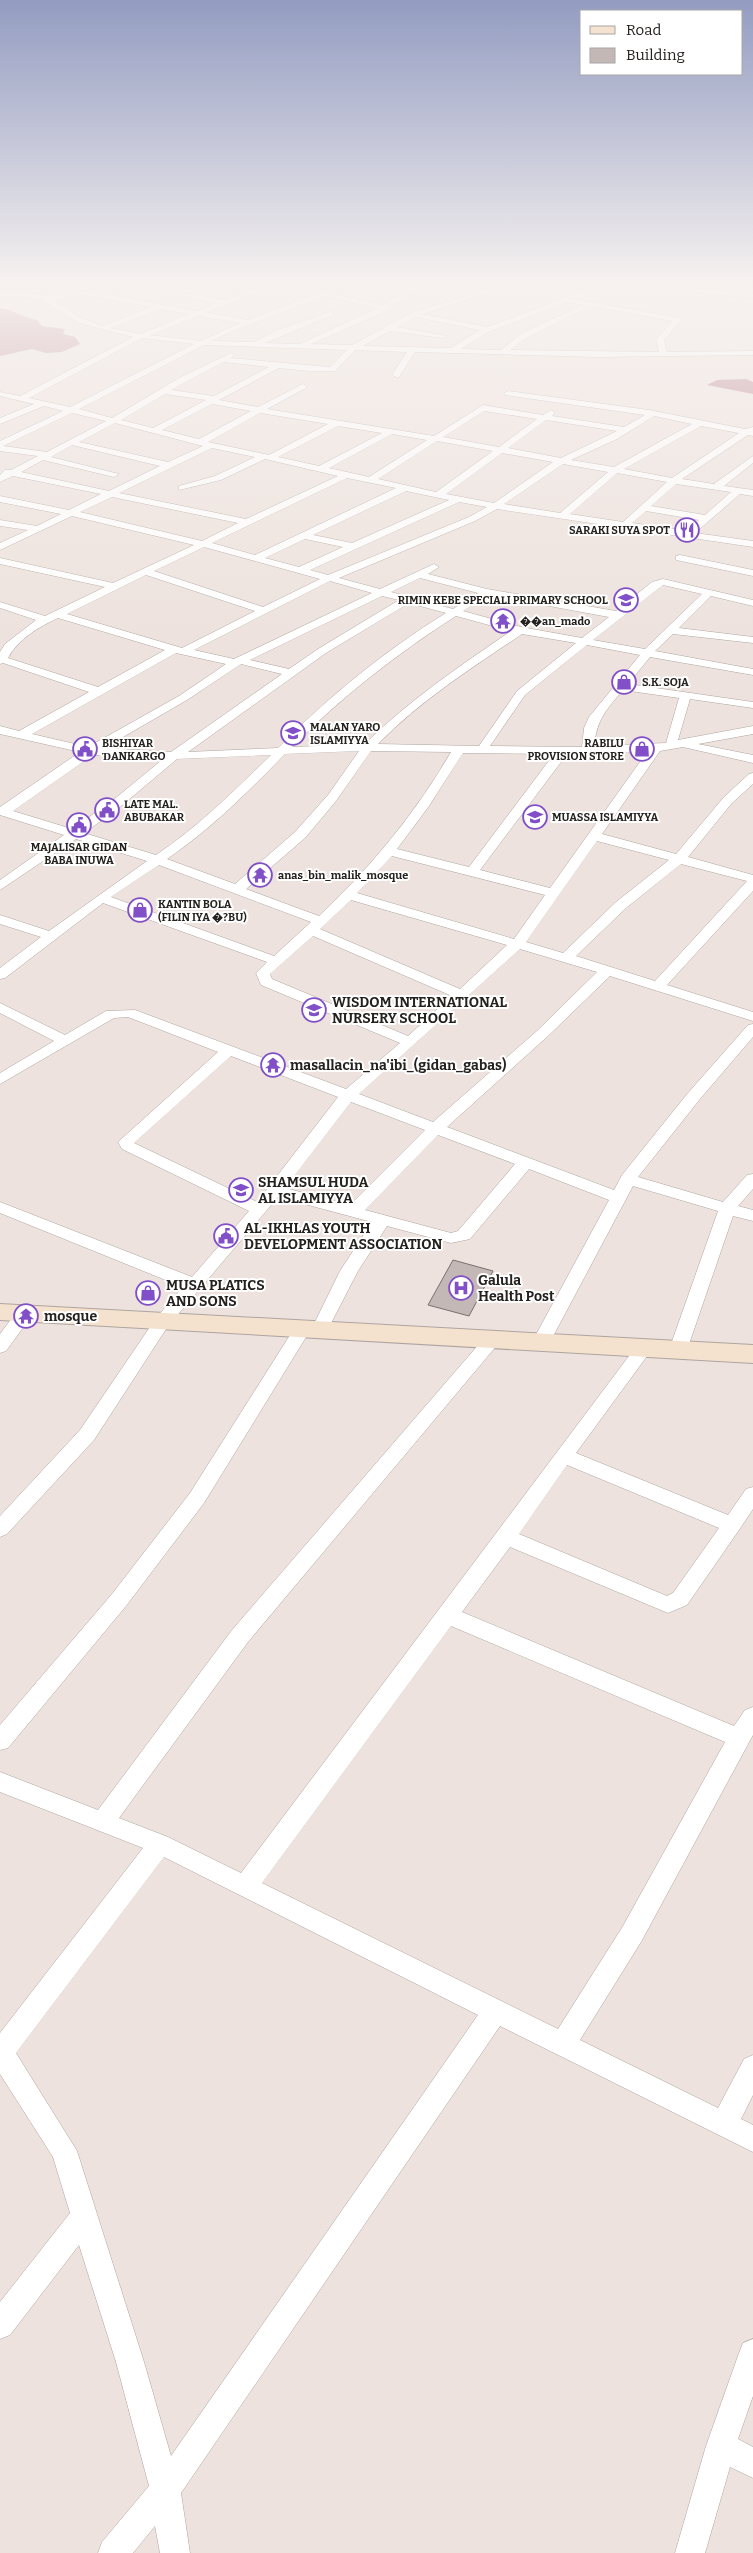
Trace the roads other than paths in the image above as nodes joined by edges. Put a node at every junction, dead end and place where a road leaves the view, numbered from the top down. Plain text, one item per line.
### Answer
1 (37, 405) edge
2 (52, 405) edge
3 (81, 405) edge
4 (140, 405) edge
5 (204, 405) edge
6 (237, 405) edge
7 (267, 405) edge
8 (565, 405) edge
9 (591, 405) edge
10 (71, 410) junction
11 (258, 410) junction
12 (652, 414) junction
13 (545, 417) junction
14 (3, 418) edge
15 (113, 421) junction
16 (336, 424) junction
17 (698, 424) junction
18 (626, 430) junction
19 (154, 431) junction
20 (751, 431) edge
21 (390, 432) junction
22 (436, 438) junction
23 (69, 442) junction
24 (0, 444) edge
25 (206, 444) junction
26 (0, 448) edge
27 (499, 450) junction
28 (43, 456) junction
29 (268, 457) junction
30 (753, 459) edge
31 (559, 462) junction
32 (169, 465) junction
33 (321, 469) junction
34 (0, 471) edge
35 (613, 472) junction
36 (12, 473) junction
37 (114, 474) dead end
38 (346, 475) junction
39 (0, 479) edge
40 (370, 480) junction
41 (673, 481) junction
42 (182, 488) dead end
43 (404, 488) junction
44 (715, 488) junction
45 (738, 491) junction
46 (111, 493) junction
47 (753, 494) edge
48 (438, 495) junction
49 (0, 499) edge
50 (458, 499) junction
51 (496, 506) junction
52 (643, 508) junction
53 (74, 514) junction
54 (562, 516) junction
55 (707, 518) junction
56 (0, 522) edge
57 (245, 522) junction
58 (625, 525) junction
59 (40, 529) junction
60 (753, 532) edge
61 (688, 534) junction
62 (305, 536) junction
63 (741, 542) junction
64 (200, 543) junction
65 (753, 544) edge
66 (354, 547) junction
67 (0, 549) edge
68 (0, 555) edge
69 (388, 555) junction
70 (257, 558) junction
71 (680, 558) dead end
72 (0, 561) edge
73 (434, 567) dead end
74 (301, 570) junction
75 (143, 571) junction
76 (753, 573) edge
77 (418, 574) junction
78 (329, 578) junction
79 (112, 586) junction
80 (378, 592) junction
81 (487, 592) junction
82 (708, 593) junction
83 (407, 600) junction
84 (753, 603) edge
85 (0, 605) edge
86 (262, 610) junction
87 (454, 613) junction
88 (57, 614) junction
89 (618, 615) junction
90 (45, 620) junction
91 (520, 630) junction
92 (670, 630) junction
93 (753, 640) edge
94 (584, 643) junction
95 (4, 645) edge
96 (179, 650) junction
97 (646, 654) junction
98 (1, 660) edge
99 (237, 662) junction
100 (753, 672) edge
101 (291, 673) junction
102 (620, 686) junction
103 (98, 691) junction
104 (685, 696) junction
105 (753, 705) edge
106 (0, 730) edge
107 (753, 730) edge
108 (21, 735) junction
109 (669, 745) junction
110 (368, 747) junction
111 (460, 748) junction
112 (483, 748) junction
113 (588, 749) junction
114 (90, 750) junction
115 (282, 750) junction
116 (563, 750) junction
117 (174, 756) junction
118 (753, 759) edge
119 (753, 777) edge
120 (1, 811) edge
121 (75, 833) junction
122 (595, 836) junction
123 (388, 851) junction
124 (679, 859) junction
125 (158, 860) junction
126 (472, 872) junction
127 (753, 878) edge
128 (753, 884) edge
129 (0, 886) edge
130 (237, 890) junction
131 (554, 893) junction
132 (349, 895) junction
133 (101, 898) junction
134 (0, 919) edge
135 (315, 926) junction
136 (49, 935) junction
137 (518, 944) junction
138 (566, 958) junction
139 (276, 961) junction
140 (608, 970) junction
141 (0, 975) edge
142 (659, 986) junction
143 (462, 995) junction
144 (0, 1007) edge
145 (753, 1017) edge
146 (753, 1028) edge
147 (65, 1042) junction
148 (410, 1042) junction
149 (229, 1050) junction
150 (0, 1079) edge
151 (349, 1094) junction
152 (436, 1128) junction
153 (526, 1162) junction
154 (753, 1178) edge
155 (628, 1179) junction
156 (276, 1191) junction
157 (617, 1197) junction
158 (0, 1207) edge
159 (727, 1208) junction
160 (260, 1210) junction
161 (354, 1211) junction
162 (753, 1216) edge
163 (383, 1219) junction
164 (195, 1285) junction
165 (0, 1312) edge
166 (24, 1314) junction
167 (162, 1322) junction
168 (312, 1329) junction
169 (492, 1340) junction
170 (542, 1342) junction
171 (0, 1347) edge
172 (644, 1348) junction
173 (678, 1350) junction
174 (753, 1354) edge
175 (563, 1456) junction
176 (753, 1494) edge
177 (732, 1525) junction
178 (0, 1529) edge
179 (506, 1537) junction
180 (447, 1615) junction
181 (753, 1716) edge
182 (739, 1738) junction
183 (0, 1741) edge
184 (3, 1788) edge
185 (102, 1822) junction
186 (160, 1844) junction
187 (245, 1886) junction
188 (495, 2011) junction
189 (563, 2044) junction
190 (0, 2053) edge
191 (753, 2068) edge
192 (724, 2124) junction
193 (753, 2139) edge
194 (85, 2216) junction
195 (0, 2325) edge
196 (753, 2353) edge
197 (721, 2446) junction
198 (753, 2463) edge
199 (166, 2490) junction
200 (113, 2553) edge
201 (175, 2553) edge
202 (690, 2553) edge

1 - 14 street
2 - 10 street
3 - 10 street
4 - 15 street
5 - 19 street
6 - 11 street
7 - 11 street
8 - 13 street
9 - 12 street
10 - 15 street
10 - 24 street
11 - 16 street
11 - 25 street
12 - 17 street
12 - 18 street
13 - 18 street
13 - 22 street
13 - 27 street
15 - 19 street
15 - 23 street
16 - 21 street
16 - 29 street
17 - 20 street
17 - 35 street
18 - 31 street
19 - 25 street
20 - 41 street
21 - 22 street
21 - 33 street
22 - 27 street
22 - 40 street
23 - 28 street
23 - 32 street
25 - 29 street
25 - 32 street
26 - 28 street
27 - 31 street
27 - 48 street
28 - 36 street
28 - 37 street
29 - 33 street
29 - 42 street
30 - 44 street
31 - 35 street
31 - 51 street
32 - 46 street
33 - 38 street
34 - 36 street
35 - 41 street
35 - 54 street
36 - 39 street
36 - 46 street
38 - 40 street
38 - 57 street
40 - 43 street
41 - 44 street
41 - 52 street
43 - 48 street
43 - 62 street
44 - 45 street
45 - 47 street
45 - 55 street
46 - 53 street
46 - 57 street
48 - 50 street
49 - 53 street
50 - 51 street
50 - 66 street
51 - 54 street
51 - 69 street
52 - 55 street
52 - 58 street
53 - 59 street
53 - 64 street
54 - 58 street
55 - 61 street
56 - 59 street
57 - 64 street
58 - 61 street
59 - 67 street
60 - 63 street
61 - 63 street
62 - 66 street
62 - 70 street
63 - 65 street
64 - 70 street
64 - 75 street
66 - 69 street
66 - 74 street
67 - 68 street
69 - 78 street
70 - 74 street
71 - 76 street
72 - 79 street
73 - 77 street
74 - 78 street
75 - 79 street
75 - 86 street
77 - 80 street
77 - 81 street
78 - 80 street
78 - 86 street
79 - 88 street
80 - 83 street
80 - 99 street
81 - 87 street
81 - 89 street
82 - 84 street
82 - 89 street
82 - 92 street
83 - 87 street
83 - 101 street
85 - 90 street
86 - 96 street
87 - 91 street
87 - 115 street
88 - 90 street
88 - 96 street
89 - 94 street
90 - 95 street
91 - 94 street
91 - 110 street
92 - 93 street
92 - 97 street
94 - 97 street
94 - 112 street
95 - 98 street
96 - 99 street
96 - 103 street
97 - 100 street
97 - 102 street
98 - 103 street
99 - 101 street
99 - 114 street
101 - 117 street
102 - 104 street
102 - 113 street
103 - 108 street
104 - 105 street
104 - 109 street
106 - 108 street
107 - 109 street
108 - 114 street
109 - 113 street
109 - 118 street
109 - 122 street
110 - 111 street
110 - 115 street
110 - 130 street
111 - 112 street
111 - 123 street
112 - 116 street
113 - 116 street
114 - 117 street
114 - 120 street
115 - 117 street
115 - 125 street
116 - 126 street
117 - 121 street
119 - 124 street
120 - 121 street
121 - 125 street
121 - 129 street
122 - 124 street
122 - 131 street
123 - 126 street
123 - 132 street
124 - 127 street
124 - 138 street
125 - 130 street
125 - 133 street
126 - 131 street
128 - 142 street
130 - 135 street
131 - 137 street
132 - 135 street
132 - 137 street
133 - 136 street
133 - 139 street
134 - 136 street
135 - 139 street
135 - 143 street
136 - 141 street
137 - 138 street
137 - 143 street
138 - 140 street
139 - 148 street
140 - 142 street
140 - 152 street
142 - 145 street
143 - 148 street
144 - 147 street
146 - 155 street
147 - 149 street
147 - 150 street
148 - 151 street
149 - 151 street
149 - 160 street
151 - 152 street
151 - 156 street
152 - 153 street
152 - 161 street
153 - 157 street
153 - 163 street
154 - 159 street
155 - 157 street
155 - 159 street
156 - 160 street
156 - 161 street
157 - 170 street
158 - 164 street
159 - 162 street
159 - 173 street
160 - 164 street
161 - 163 street
163 - 168 street
164 - 167 street
165 - 166 street
166 - 167 street
166 - 171 street
167 - 168 street
167 - 178 street
168 - 169 street
168 - 183 street
169 - 170 street
169 - 185 street
170 - 172 street
172 - 173 street
172 - 175 street
173 - 174 street
175 - 177 street
175 - 179 street
176 - 177 street
177 - 179 street
179 - 180 street
180 - 182 street
180 - 187 street
181 - 182 street
182 - 189 street
184 - 185 street
185 - 186 street
186 - 187 street
186 - 190 street
187 - 188 street
188 - 189 street
188 - 199 street
189 - 192 street
190 - 194 street
191 - 192 street
192 - 193 street
194 - 195 street
194 - 199 street
196 - 197 street
197 - 198 street
197 - 202 street
199 - 200 street
199 - 201 street

